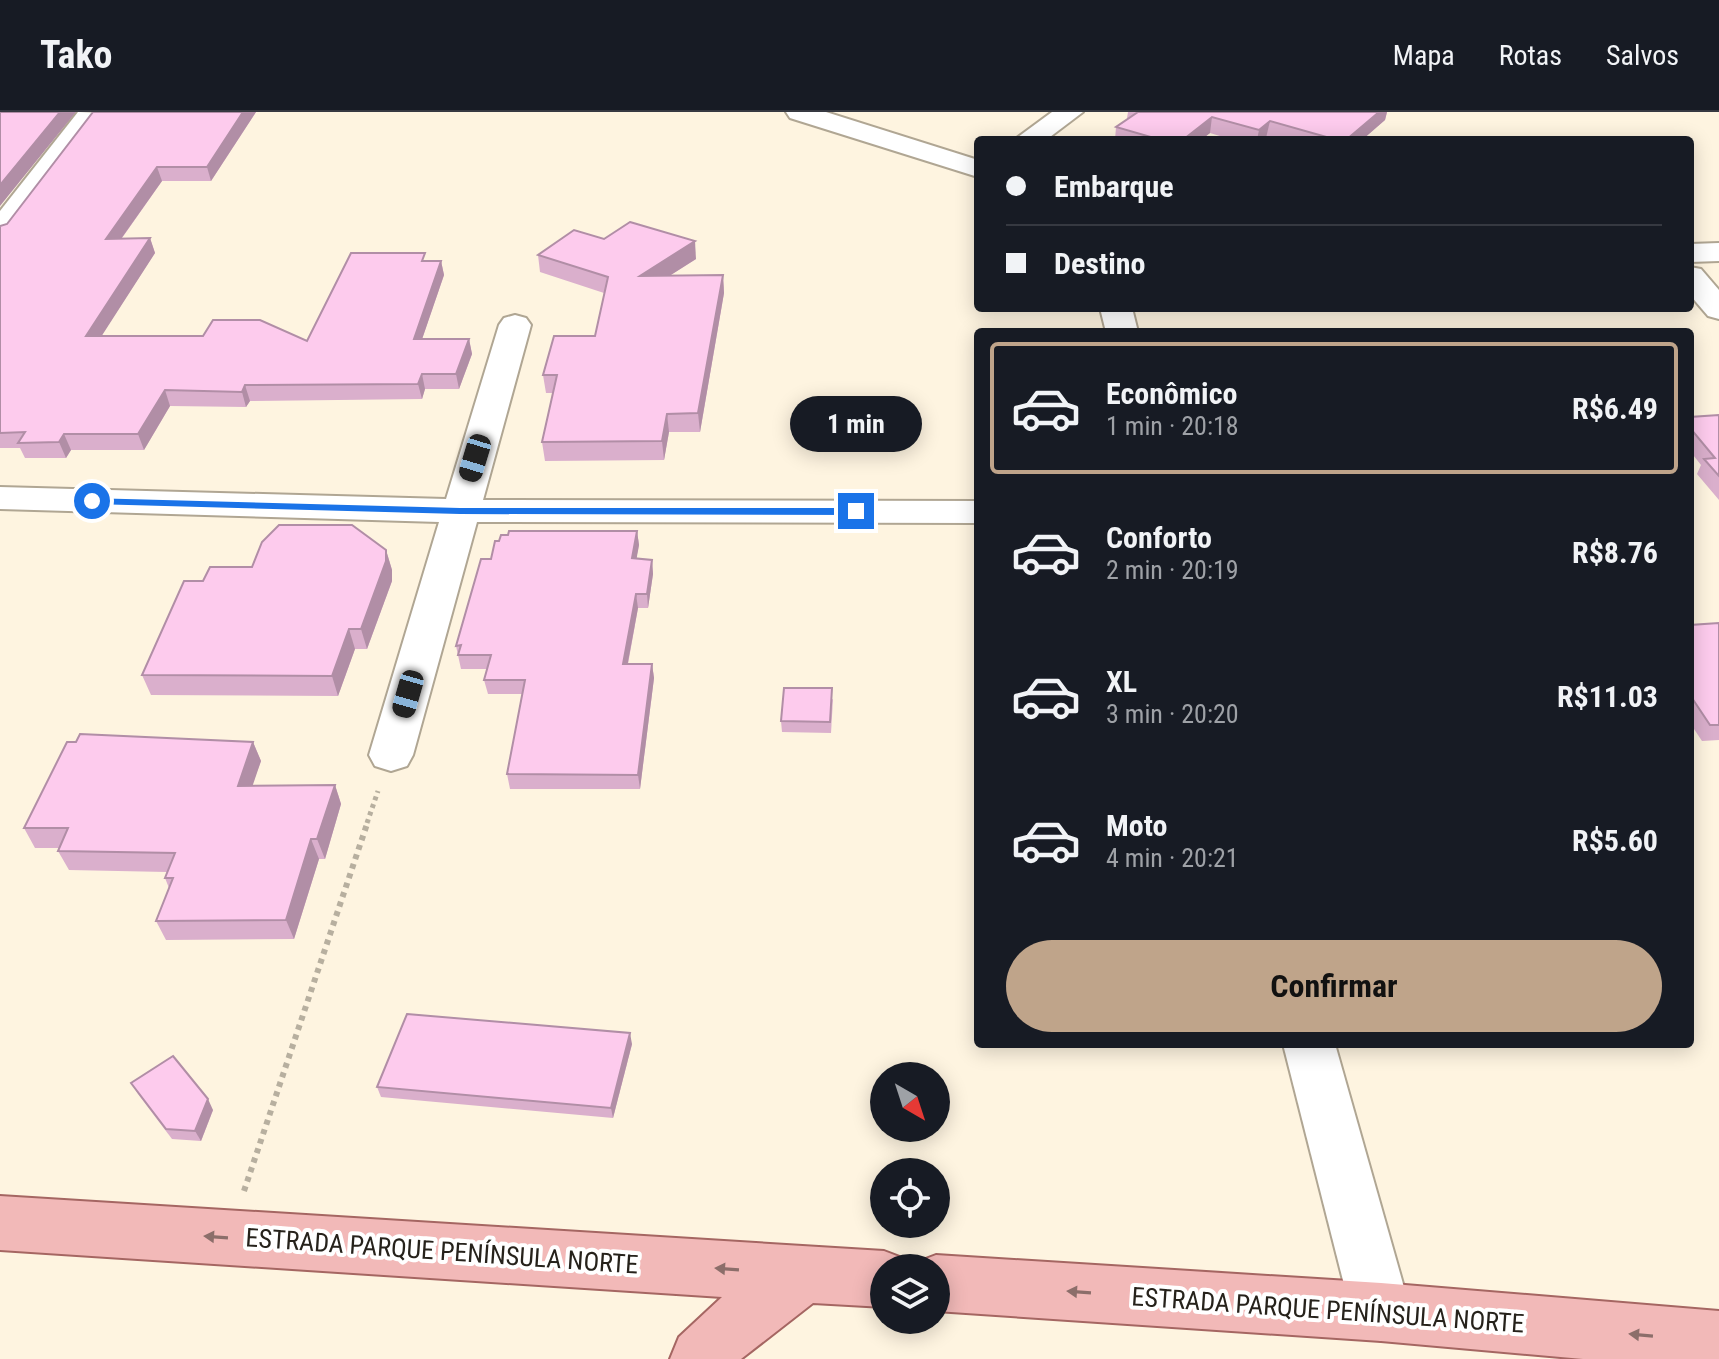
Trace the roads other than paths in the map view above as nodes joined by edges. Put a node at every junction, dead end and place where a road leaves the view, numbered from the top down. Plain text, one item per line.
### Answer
1 (799, 112) edge
2 (1070, 112) edge
3 (91, 113) edge
4 (1034, 136) edge
5 (974, 168) edge
6 (0, 231) edge
7 (1719, 252) edge
8 (1694, 253) edge
9 (1694, 281) edge
10 (1719, 309) edge
11 (515, 325) dead end
12 (0, 498) edge
13 (460, 511) junction
14 (974, 512) edge
15 (391, 755) road end
16 (1310, 1048) edge
17 (0, 1223) edge
18 (805, 1274) junction
19 (870, 1278) edge
20 (950, 1284) edge
21 (1381, 1312) junction
22 (1719, 1341) edge
23 (701, 1359) edge

1 - 5 street
2 - 4 street
3 - 6 street
7 - 8 street
9 - 10 street
11 - 13 street
12 - 13 street
13 - 14 street
13 - 15 street
16 - 21 street
18 -> 17 main road, ESTRADA PARQUE PENÍNSULA NORTE
18 - 19 main road, ESTRADA PARQUE PENÍNSULA NORTE
18 - 23 main road
21 -> 20 main road, ESTRADA PARQUE PENÍNSULA NORTE
22 -> 21 main road, ESTRADA PARQUE PENÍNSULA NORTE

